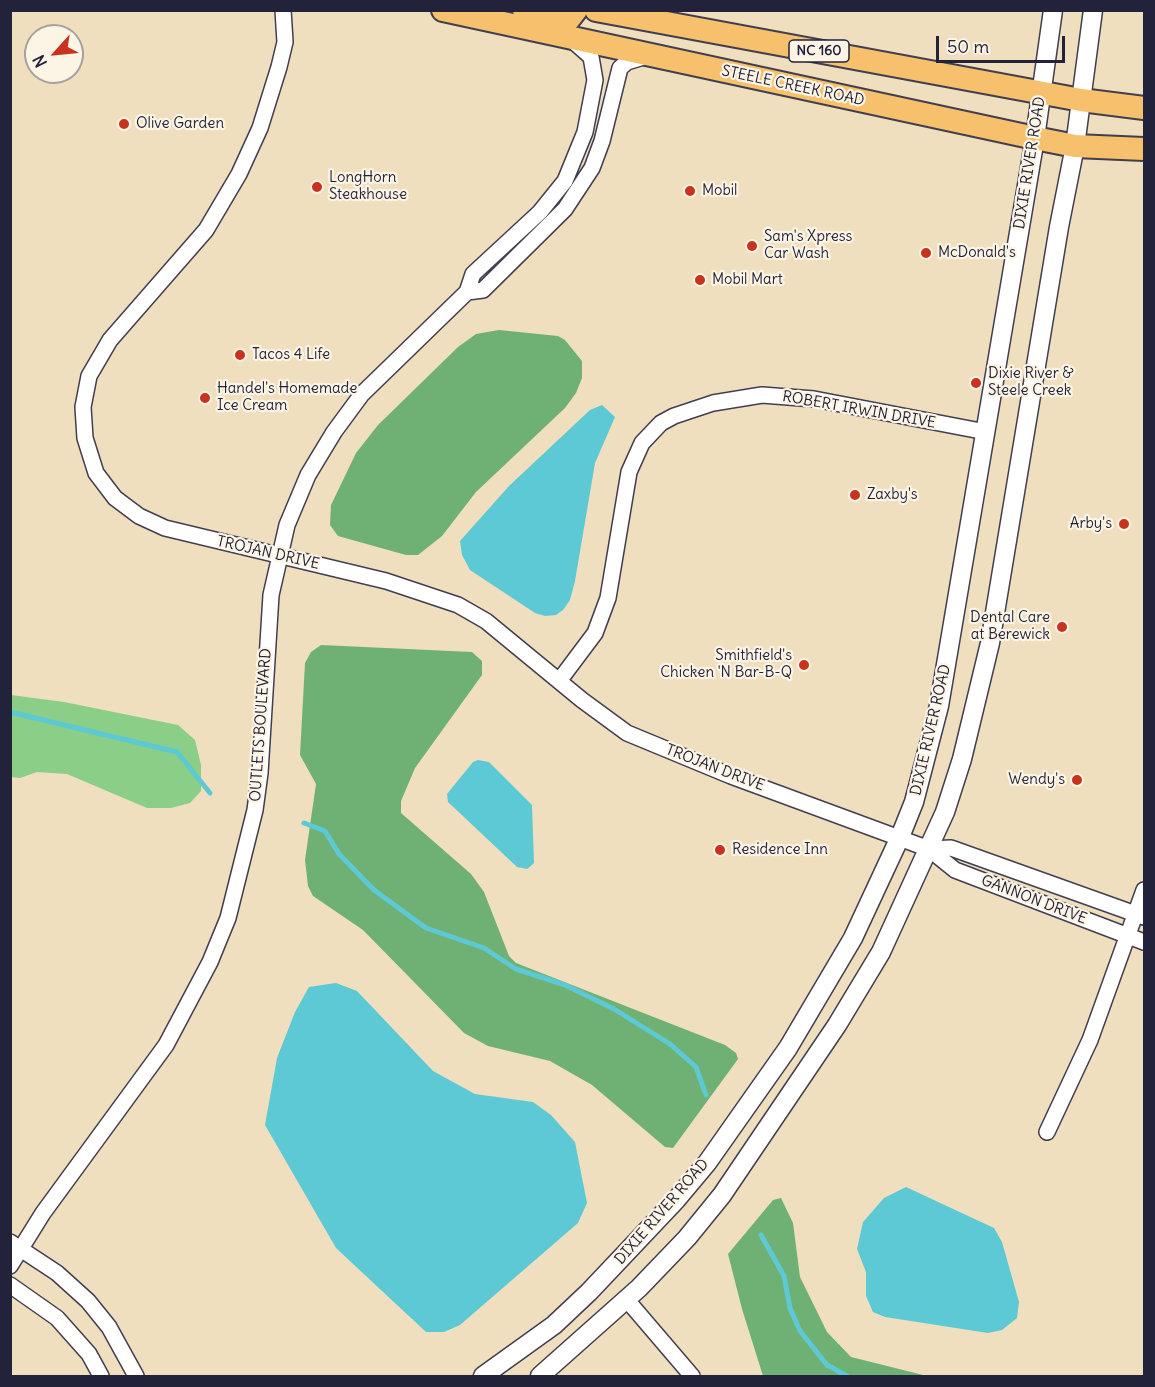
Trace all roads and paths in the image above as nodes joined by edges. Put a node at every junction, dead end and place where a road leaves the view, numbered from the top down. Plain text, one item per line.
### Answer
1 (283, 10) edge
2 (443, 10) edge
3 (524, 10) edge
4 (576, 10) edge
5 (596, 10) edge
6 (1053, 10) edge
7 (1093, 10) edge
8 (470, 13) edge
9 (566, 38) junction
10 (649, 56) junction
11 (1041, 92) junction
12 (1081, 99) junction
13 (1144, 108) edge
14 (1035, 138) junction
15 (1075, 146) junction
16 (1144, 149) edge
17 (467, 292) junction
18 (986, 432) junction
19 (278, 555) junction
20 (559, 681) junction
21 (900, 837) junction
22 (923, 847) junction
23 (1144, 890) edge
24 (1140, 915) edge
25 (1128, 935) junction
26 (1144, 942) edge
27 (1047, 1132) dead end
28 (15, 1245) edge
29 (10, 1266) edge
30 (10, 1285) edge
31 (627, 1300) junction
32 (101, 1377) edge
33 (136, 1377) edge
34 (483, 1377) edge
35 (540, 1377) edge
36 (692, 1377) edge

1 - 19 street, TROJAN DRIVE
2 - 8 main road, STEELE CREEK ROAD
3 - 4 main road
5 - 11 main road, NC 160
6 - 11 street, DIXIE RIVER ROAD
7 - 12 street
8 - 9 main road, STEELE CREEK ROAD
9 - 10 main road, STEELE CREEK ROAD
9 - 17 street, OUTLETS BOULEVARD
10 - 14 main road, STEELE CREEK ROAD
10 - 17 street, OUTLETS BOULEVARD
11 - 12 main road, NC 160
11 - 14 street, DIXIE RIVER ROAD
12 - 13 main road, NC 160
12 - 15 street
14 - 15 main road, STEELE CREEK ROAD
14 - 18 street, DIXIE RIVER ROAD
15 - 16 main road, STEELE CREEK ROAD
15 - 22 street
17 - 19 street, OUTLETS BOULEVARD
18 - 20 street, ROBERT IRWIN DRIVE
18 - 21 street, DIXIE RIVER ROAD
19 - 20 street, TROJAN DRIVE
19 - 28 street, OUTLETS BOULEVARD
20 - 21 street, TROJAN DRIVE
21 - 22 street, TROJAN DRIVE
21 - 34 street, DIXIE RIVER ROAD
22 - 24 street, GANNON DRIVE
22 - 25 street, GANNON DRIVE
22 - 31 street
23 - 24 street
24 - 25 street
25 - 26 street, GANNON DRIVE
25 - 27 street
28 - 29 street, OUTLETS BOULEVARD
28 - 33 street
30 - 32 street
31 - 35 street
31 - 36 street

